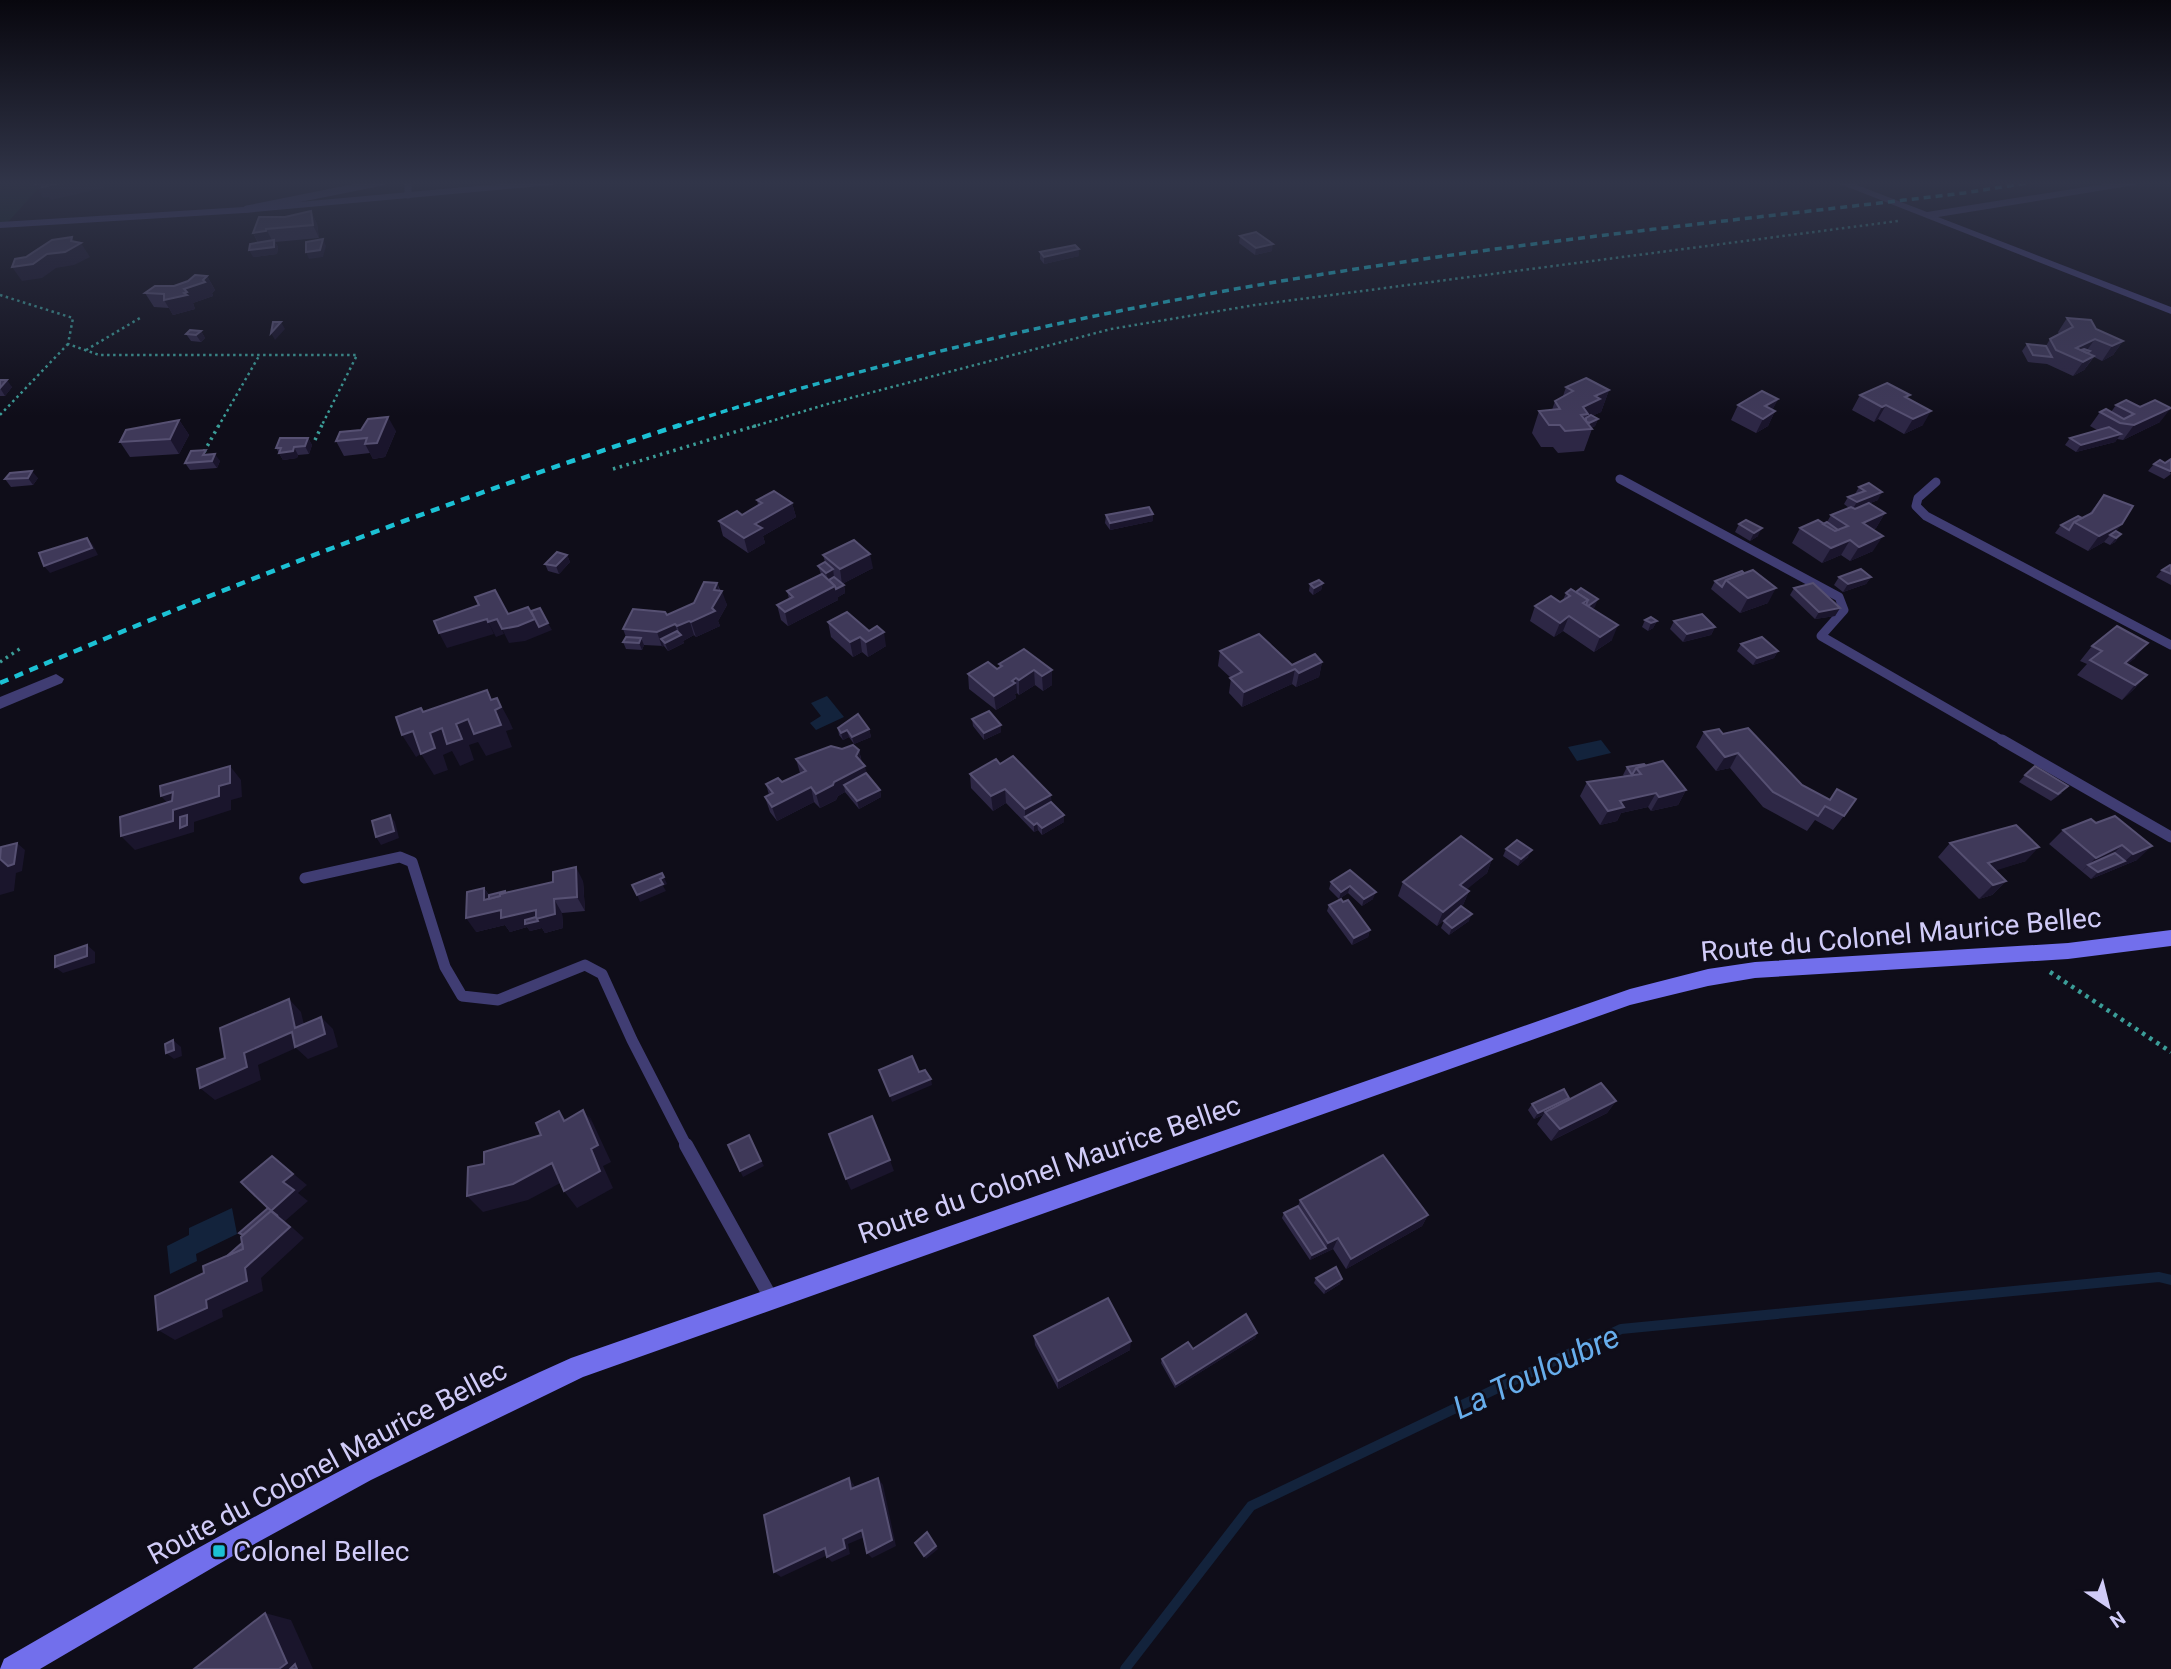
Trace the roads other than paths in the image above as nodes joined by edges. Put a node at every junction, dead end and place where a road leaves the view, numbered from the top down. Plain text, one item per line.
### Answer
1 (2039, 260) edge
2 (2171, 311) edge
3 (1620, 479) dead end
4 (1936, 482) dead end
5 (2171, 645) edge
6 (56, 678) dead end
7 (0, 703) edge
8 (2171, 837) edge
9 (305, 878) dead end
10 (2171, 938) edge
11 (771, 1298) junction
12 (14, 1669) edge

1 - 2 street
3 - 8 lane
4 - 5 lane
6 - 7 street
9 - 11 lane
10 - 11 main road, Route du Colonel Maurice Bellec
11 - 12 main road, Route du Colonel Maurice Bellec

